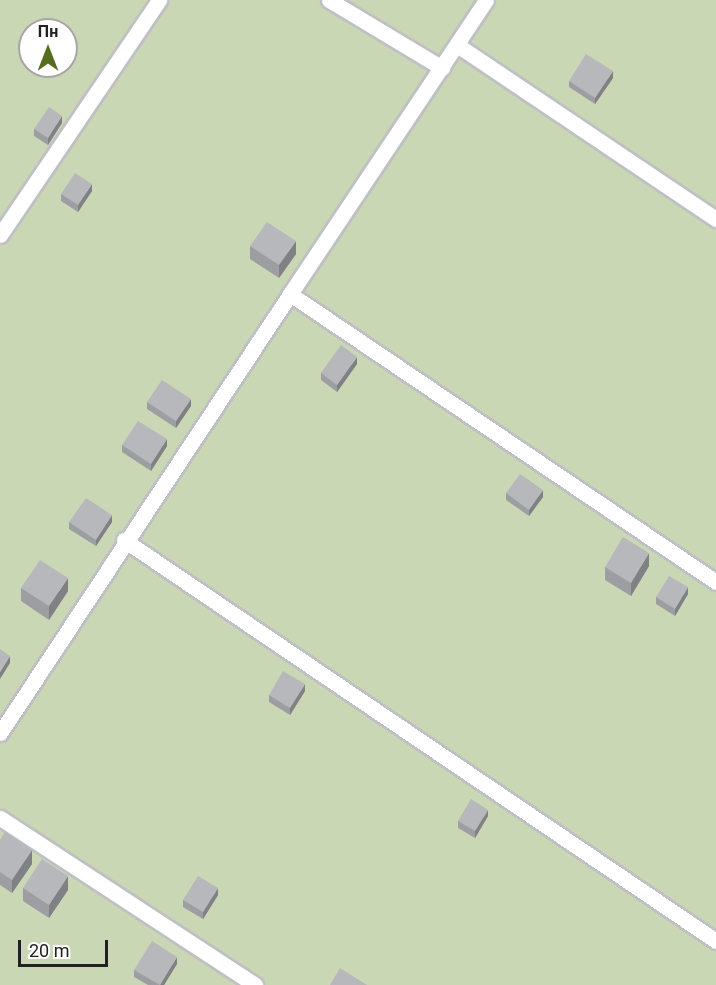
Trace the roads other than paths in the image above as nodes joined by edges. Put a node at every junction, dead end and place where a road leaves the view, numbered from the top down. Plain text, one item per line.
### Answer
1 (159, 0) edge
2 (329, 0) edge
3 (486, 0) edge
4 (457, 45) junction
5 (442, 68) junction
6 (716, 219) edge
7 (0, 235) edge
8 (290, 294) junction
9 (124, 540) junction
10 (716, 582) edge
11 (0, 733) edge
12 (0, 818) edge
13 (716, 941) edge
14 (255, 985) edge

1 - 7 lane
2 - 5 lane
3 - 4 lane
4 - 5 lane
4 - 6 lane
5 - 8 lane
8 - 9 lane
8 - 10 lane
9 - 11 lane
9 - 13 lane
12 - 14 lane

